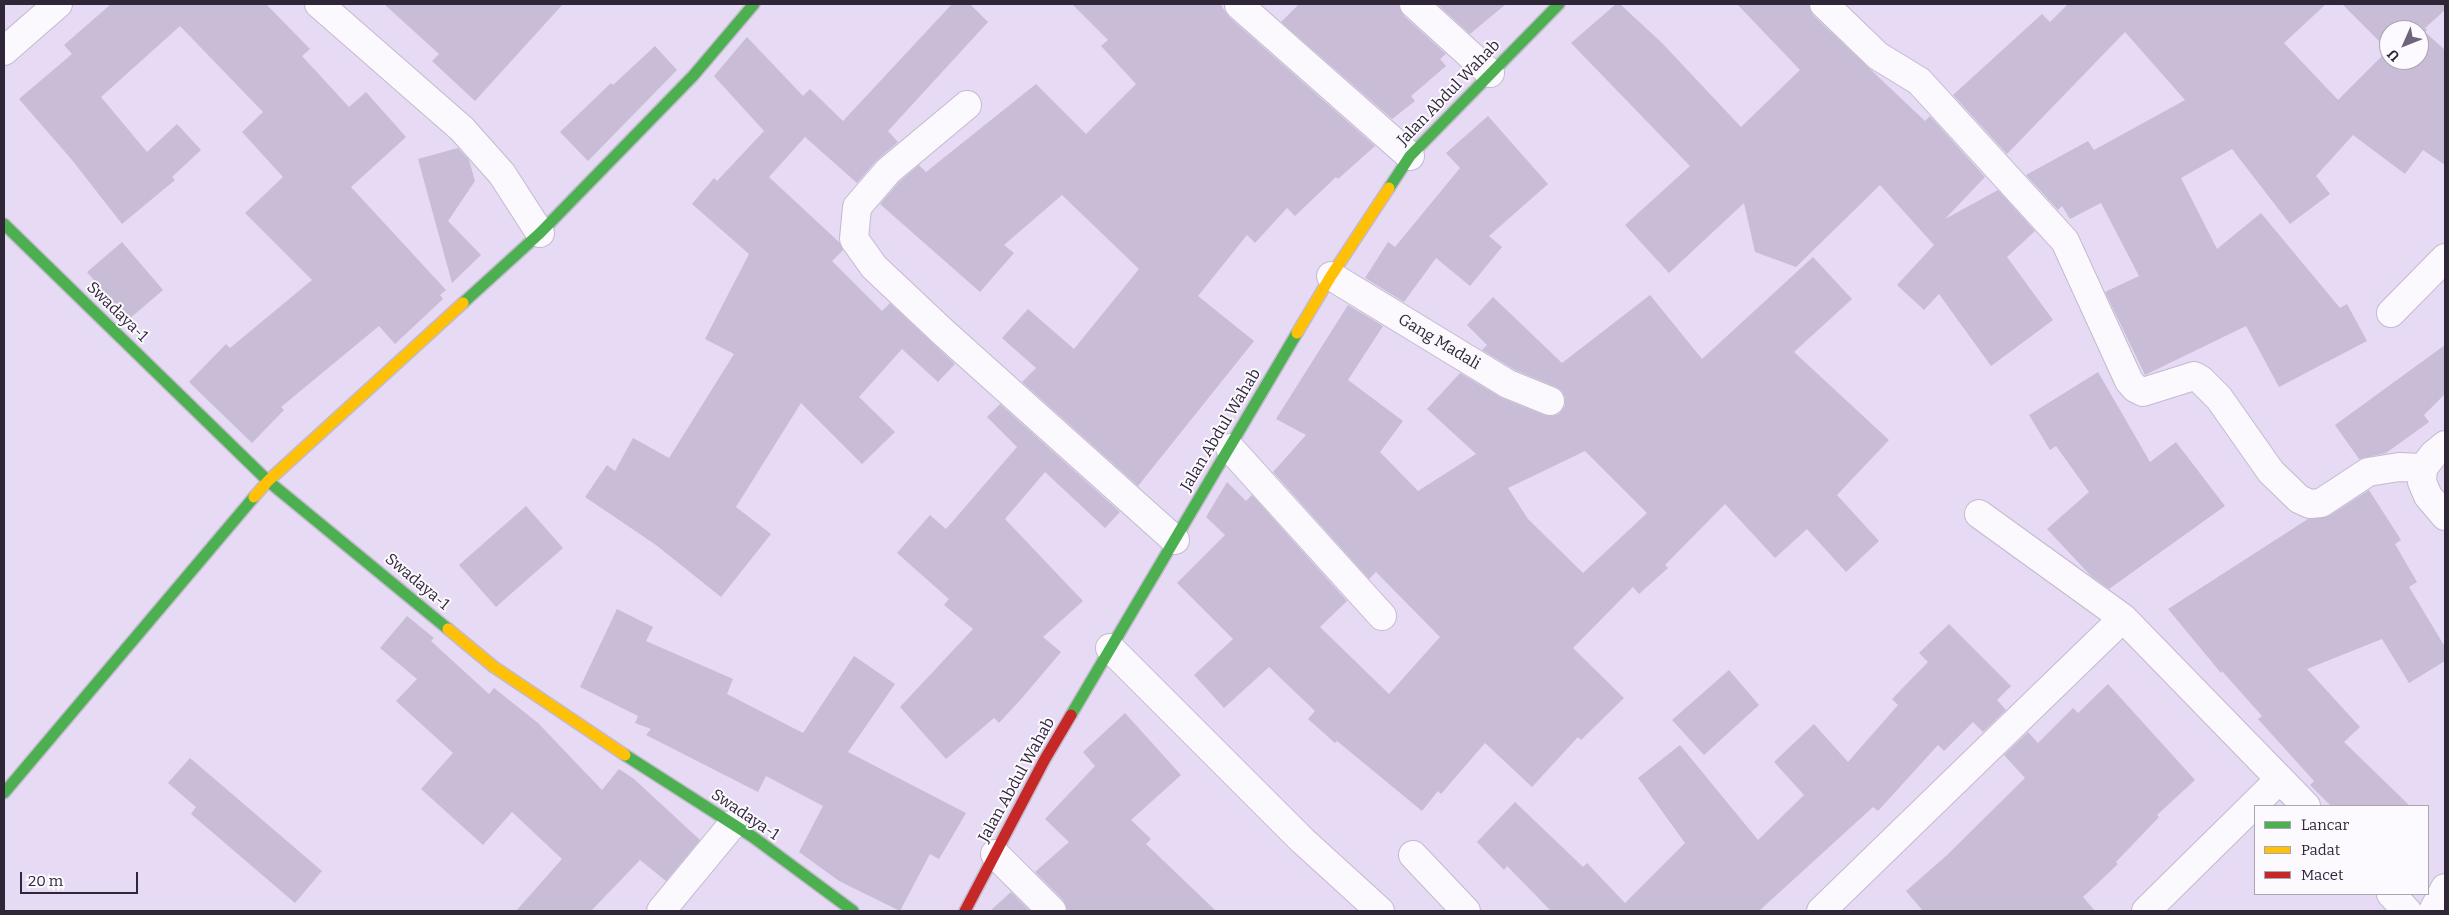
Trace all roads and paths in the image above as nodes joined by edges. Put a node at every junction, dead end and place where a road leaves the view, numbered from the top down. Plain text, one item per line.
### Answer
1 (58, 4) edge
2 (319, 4) edge
3 (754, 4) edge
4 (1414, 4) edge
5 (1559, 4) edge
6 (1824, 4) edge
7 (1239, 6) dead end
8 (4, 51) edge
9 (1490, 73) junction
10 (967, 105) dead end
11 (1410, 156) junction
12 (4, 224) edge
13 (540, 233) junction
14 (2445, 258) edge
15 (1331, 276) junction
16 (2391, 313) dead end
17 (1550, 401) dead end
18 (2445, 445) edge
19 (1230, 448) junction
20 (2423, 468) junction
21 (268, 481) junction
22 (1979, 514) dead end
23 (2445, 516) edge
24 (1175, 540) junction
25 (1382, 616) dead end
26 (2124, 618) junction
27 (1110, 648) junction
28 (2280, 779) junction
29 (4, 793) edge
30 (2305, 805) edge
31 (742, 831) junction
32 (995, 854) junction
33 (1413, 855) dead end
34 (2445, 888) edge
35 (2391, 895) edge
36 (660, 911) edge
37 (853, 911) edge
38 (964, 911) edge
39 (1052, 911) edge
40 (1380, 911) edge
41 (1466, 911) edge
42 (1821, 911) edge
43 (2146, 911) edge
44 (2408, 911) edge
45 (2433, 911) edge

1 - 8 street
2 - 13 street
3 - 13 street
4 - 9 street
5 - 9 street, Jalan Abdul Wahab
6 - 20 street
7 - 11 street
9 - 11 street, Jalan Abdul Wahab
10 - 24 street
11 - 15 street, Jalan Abdul Wahab
12 - 21 street, Swadaya-1
13 - 21 street
14 - 16 street
15 - 17 street, Gang Madali
15 - 19 street, Jalan Abdul Wahab
18 - 20 street
19 - 24 street, Jalan Abdul Wahab
19 - 25 street
20 - 23 street
21 - 29 street
21 - 31 street, Swadaya-1
22 - 26 street
24 - 27 street, Jalan Abdul Wahab
26 - 28 street
26 - 42 street
27 - 32 street, Jalan Abdul Wahab
27 - 40 street
28 - 30 street
28 - 43 street
31 - 36 street
31 - 37 street, Swadaya-1
32 - 38 street, Jalan Abdul Wahab
32 - 39 street
33 - 41 street
34 - 45 street
35 - 44 street

